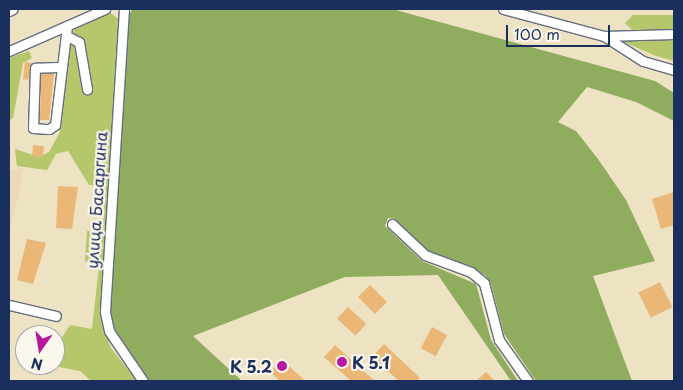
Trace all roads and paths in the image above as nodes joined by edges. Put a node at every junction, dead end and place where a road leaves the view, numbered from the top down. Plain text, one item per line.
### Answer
1 (13, 9) edge
2 (105, 9) edge
3 (124, 9) edge
4 (502, 9) edge
5 (9, 11) edge
6 (67, 26) junction
7 (674, 34) edge
8 (604, 36) junction
9 (69, 38) junction
10 (9, 51) edge
11 (59, 68) junction
12 (674, 70) edge
13 (87, 89) dead end
14 (392, 224) dead end
15 (9, 305) edge
16 (56, 316) dead end
17 (143, 381) edge
18 (528, 381) edge

1 - 5 street
2 - 6 street
3 - 17 street, улица Басаргина
4 - 8 street
6 - 9 street
6 - 10 street
7 - 8 street
8 - 12 street
9 - 11 street
9 - 13 street
11 - 11 street
14 - 18 street
15 - 16 street

